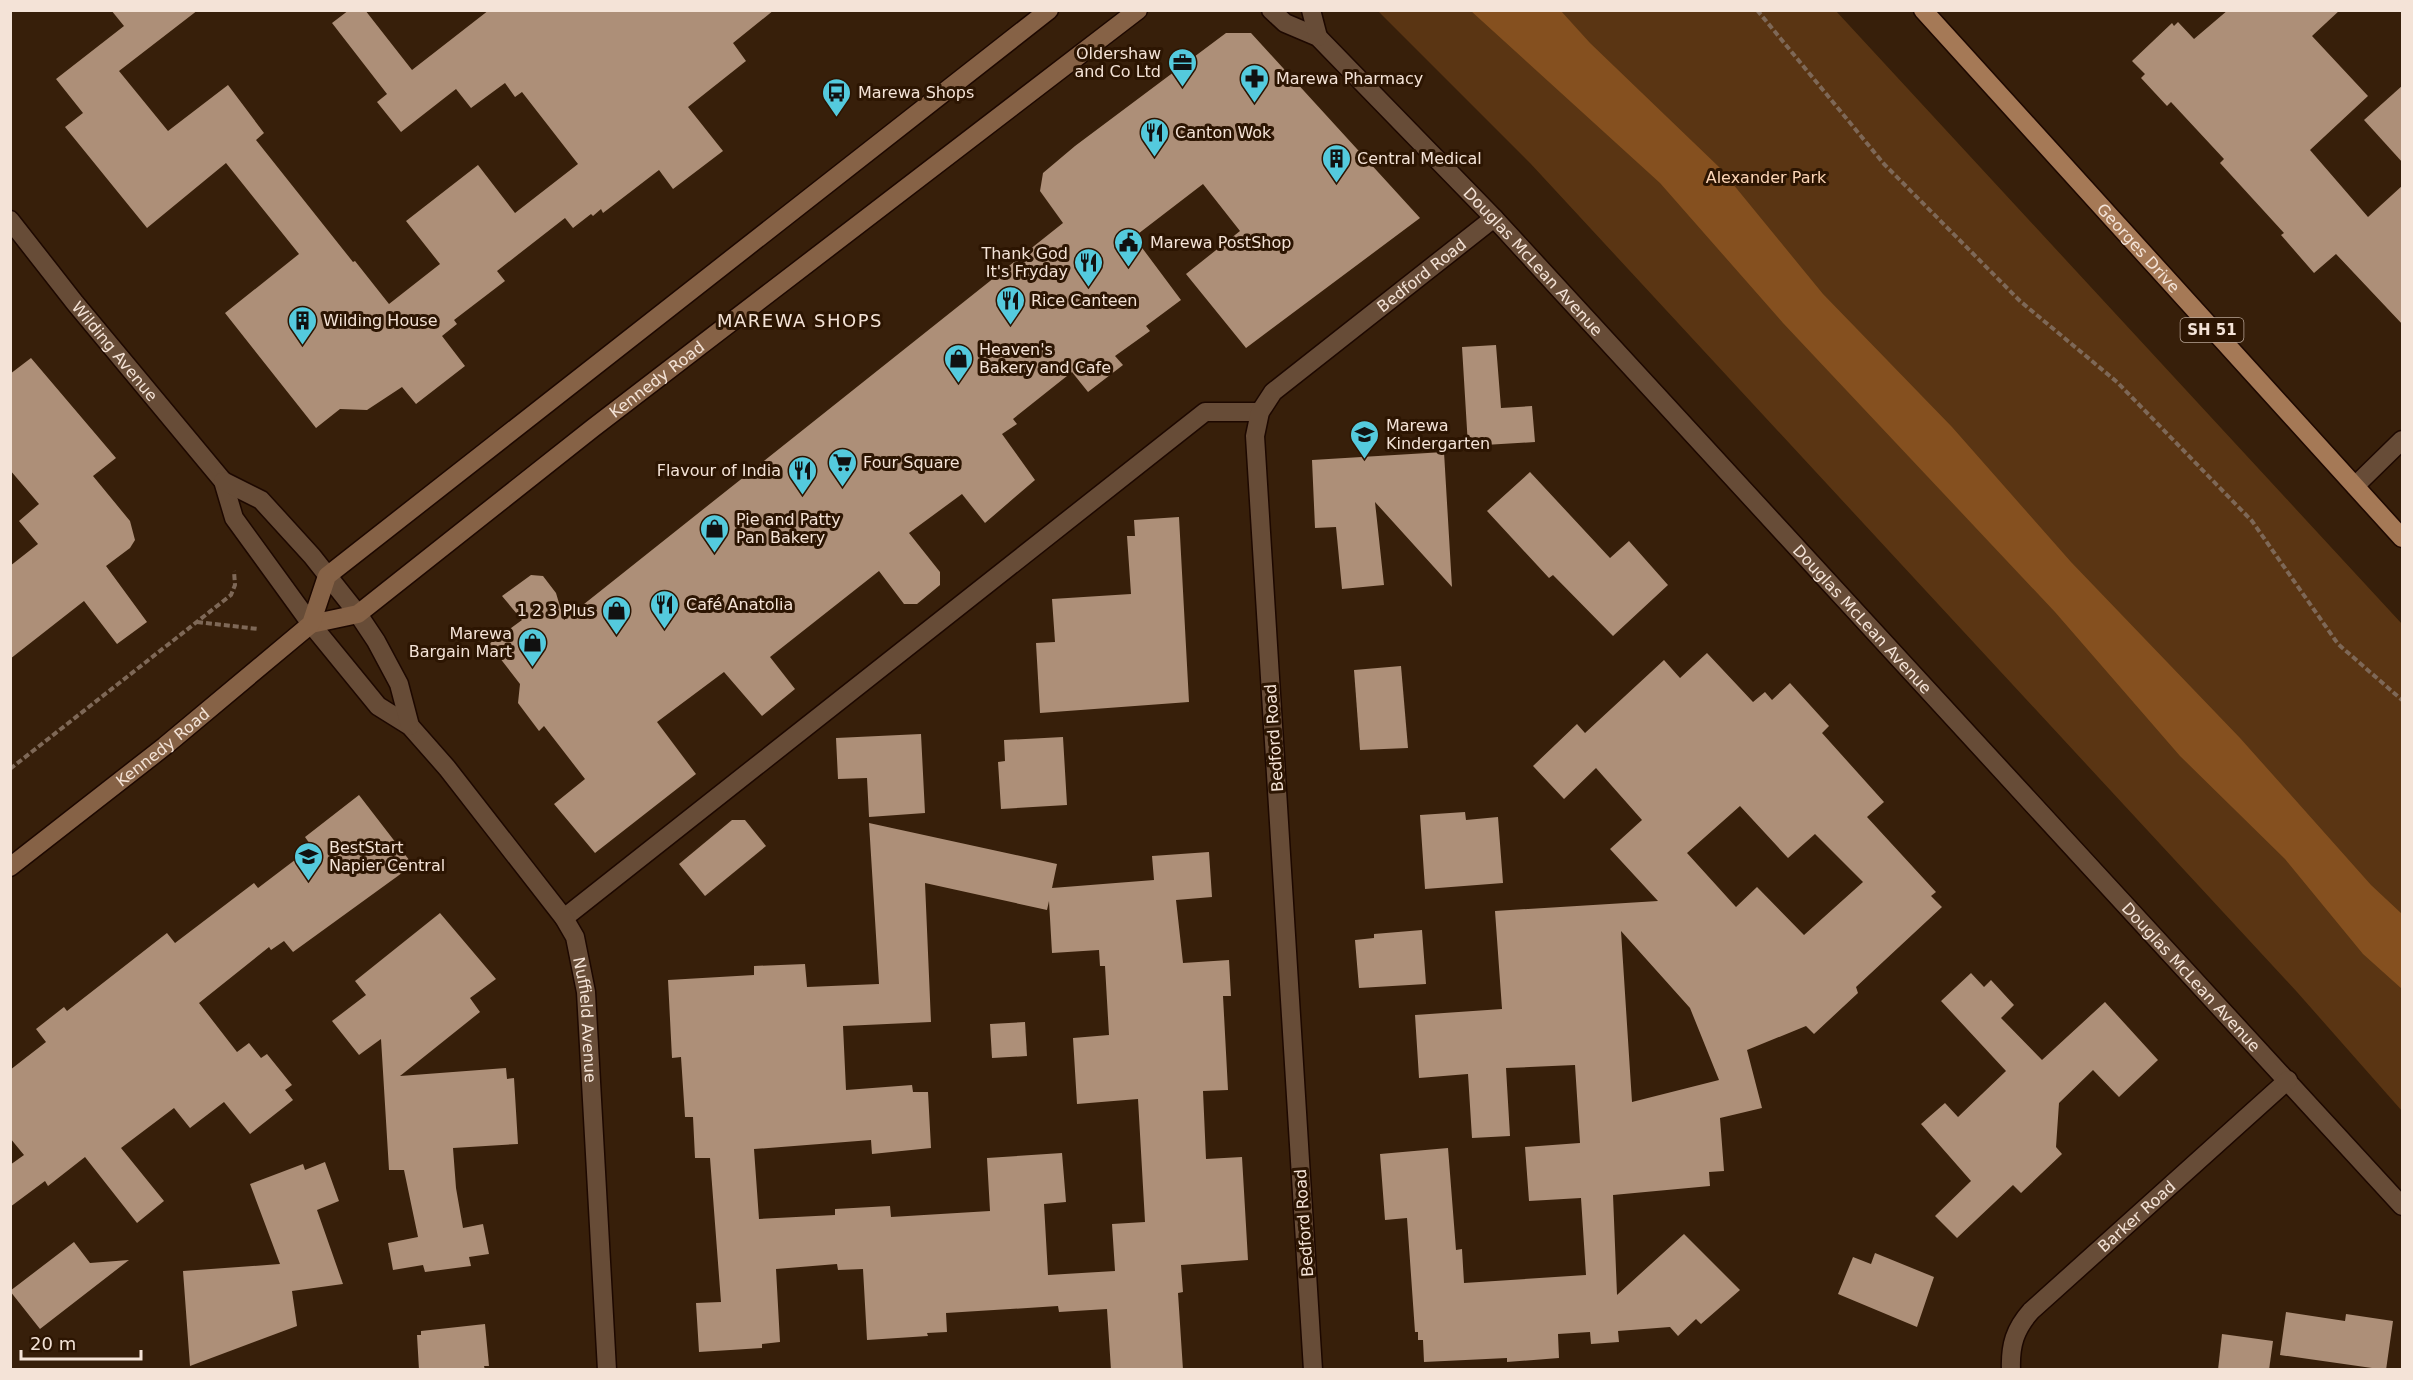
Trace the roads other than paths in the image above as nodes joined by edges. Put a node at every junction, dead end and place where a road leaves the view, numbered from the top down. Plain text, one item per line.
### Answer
1 (1138, 10) edge
2 (1271, 10) edge
3 (1311, 10) edge
4 (1923, 10) edge
5 (1044, 13) edge
6 (1318, 37) junction
7 (1494, 218) junction
8 (10, 220) edge
9 (1260, 412) junction
10 (2403, 440) edge
11 (223, 481) junction
12 (2355, 486) junction
13 (2403, 538) edge
14 (327, 576) junction
15 (358, 614) junction
16 (305, 629) junction
17 (410, 726) junction
18 (10, 867) edge
19 (564, 918) junction
20 (2288, 1080) junction
21 (2403, 1206) edge
22 (607, 1370) edge
23 (1313, 1370) edge
24 (2011, 1370) edge

1 - 15 main road, Kennedy Road
2 - 6 street, Douglas McLean Avenue
3 - 6 street, Douglas McLean Avenue
4 - 12 main road, Georges Drive / SH 51
5 - 14 main road
6 - 7 street, Douglas McLean Avenue
7 - 9 street, Bedford Road
7 - 20 street, Douglas McLean Avenue
8 - 11 street, Wilding Avenue
9 - 19 street
9 - 23 street, Bedford Road
10 - 12 street
11 - 14 street, Wilding Avenue
11 - 16 street, Wilding Avenue
12 - 13 main road, Georges Drive / SH 51
14 - 15 street, Nuffield Avenue
14 - 16 main road
15 - 16 main road, Kennedy Road
15 - 17 street, Nuffield Avenue
16 - 17 street, Nuffield Avenue
16 - 18 main road, Kennedy Road
17 - 19 street, Nuffield Avenue
19 - 22 street, Nuffield Avenue
20 - 21 street, Douglas McLean Avenue
20 - 24 street, Barker Road

